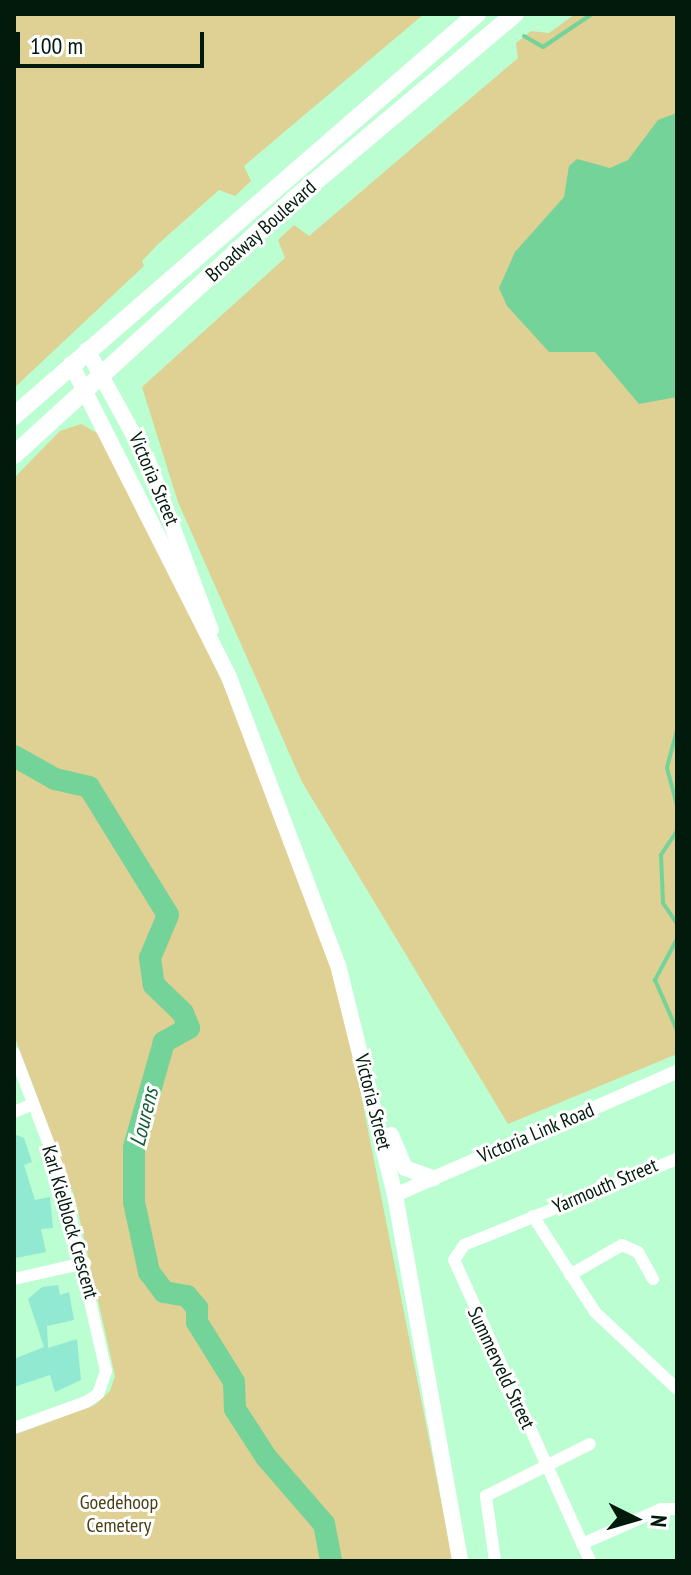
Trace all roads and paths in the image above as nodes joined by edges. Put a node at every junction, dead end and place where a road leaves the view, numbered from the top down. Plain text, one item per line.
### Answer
1 (477, 14) edge
2 (515, 14) edge
3 (87, 350) junction
4 (71, 364) junction
5 (103, 376) junction
6 (87, 390) junction
7 (14, 416) edge
8 (14, 455) edge
9 (222, 662) junction
10 (14, 1053) edge
11 (677, 1072) edge
12 (369, 1083) junction
13 (33, 1104) junction
14 (14, 1112) edge
15 (677, 1159) edge
16 (433, 1178) junction
17 (395, 1195) junction
18 (533, 1216) junction
19 (85, 1263) junction
20 (570, 1275) junction
21 (14, 1279) edge
22 (653, 1279) dead end
23 (677, 1387) edge
24 (14, 1428) edge
25 (590, 1444) dead end
26 (546, 1465) junction
27 (677, 1509) edge
28 (582, 1544) junction
29 (460, 1561) edge
30 (495, 1561) edge
31 (590, 1561) edge

1 - 3 main road, Broadway Boulevard
2 - 5 main road, Broadway Boulevard
3 - 4 main road, Broadway Boulevard
3 - 5 main road, Victoria Street
4 - 6 main road, Victoria Street
4 - 7 main road, Broadway Boulevard
5 - 6 main road, Broadway Boulevard
5 - 9 main road, Victoria Street
6 - 8 main road, Broadway Boulevard
6 - 9 main road, Victoria Street
9 - 12 main road, Victoria Street
10 - 13 street, Karl Kielblock Crescent
11 - 16 street, Victoria Link Road
12 - 16 main road
12 - 17 main road, Victoria Street
13 - 14 street
13 - 19 street, Karl Kielblock Crescent
15 - 18 street, Yarmouth Street
16 - 17 street, Victoria Link Road
17 - 29 main road, Victoria Street
18 - 20 street
18 - 26 street, Summerveld Street
19 - 21 street
19 - 24 street, Karl Kielblock Crescent
20 - 22 street
20 - 23 street
25 - 26 street
26 - 28 street, Summerveld Street
26 - 30 street
27 - 28 street
28 - 31 street, Summerveld Street

